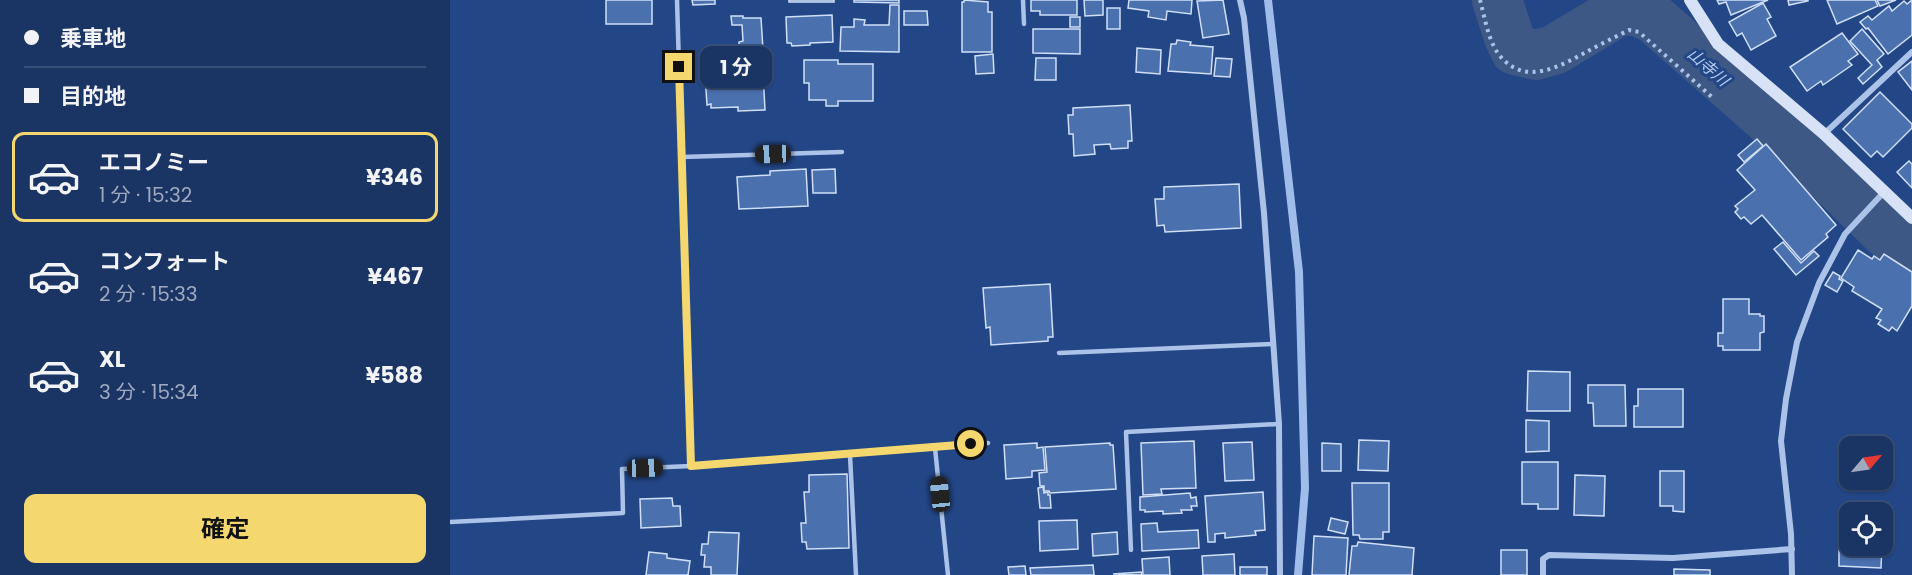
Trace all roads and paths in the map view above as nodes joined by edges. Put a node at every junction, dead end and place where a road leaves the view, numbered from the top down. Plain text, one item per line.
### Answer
1 (677, 0) edge
2 (1023, 0) edge
3 (1240, 0) edge
4 (1480, 0) edge
5 (1690, 0) edge
6 (1024, 24) dead end
7 (1912, 52) edge
8 (1714, 99) dead end
9 (1824, 134) junction
10 (842, 152) dead end
11 (682, 157) junction
12 (1884, 192) junction
13 (1912, 218) edge
14 (1273, 344) junction
15 (1059, 354) dead end
16 (1279, 424) junction
17 (988, 442) dead end
18 (935, 448) junction
19 (850, 455) junction
20 (691, 466) junction
21 (450, 522) edge
22 (1792, 549) junction
23 (1131, 550) dead end
24 (856, 575) edge
25 (948, 575) edge
26 (1280, 575) edge
27 (1543, 575) edge
28 (1792, 575) edge

1 - 11 lane
2 - 6 lane
3 - 14 street
4 - 8 path
5 - 9 street
7 - 9 street
9 - 12 street
10 - 11 lane
11 - 20 lane
12 - 13 street
12 - 22 street
14 - 15 lane
14 - 16 street
16 - 23 lane
16 - 26 street
17 - 18 lane
18 - 19 lane
18 - 25 lane
19 - 20 lane
19 - 24 lane
20 - 21 lane
22 - 27 street
22 - 28 street

